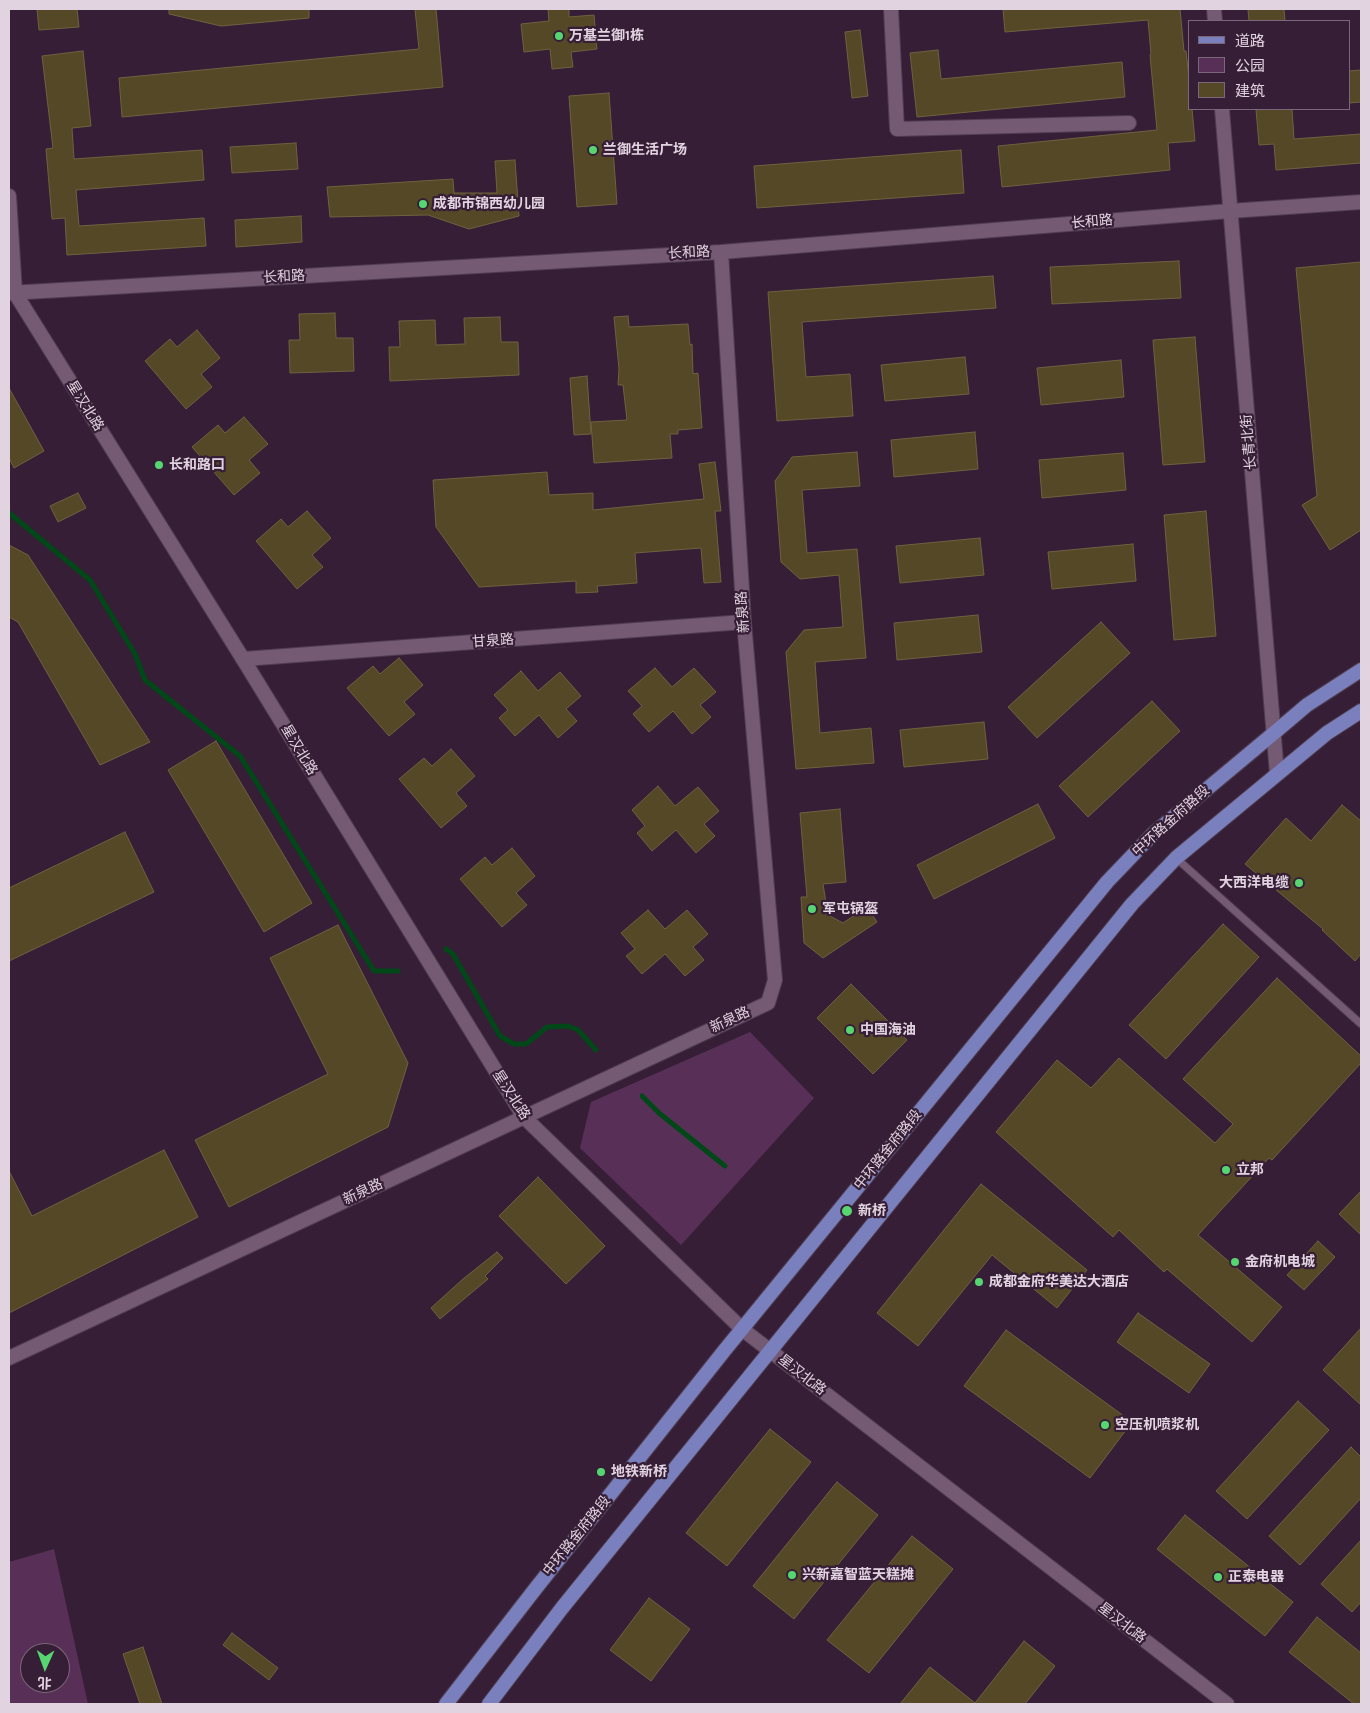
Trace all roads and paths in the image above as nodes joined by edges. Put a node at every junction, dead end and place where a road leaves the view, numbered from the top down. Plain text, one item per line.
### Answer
1 (891, 9) edge
2 (1222, 110) edge
3 (1129, 123) dead end
4 (9, 196) edge
5 (1361, 202) edge
6 (1230, 211) junction
7 (721, 252) junction
8 (12, 293) edge
9 (744, 622) junction
10 (243, 659) junction
11 (1361, 670) edge
12 (1361, 711) edge
13 (1274, 733) junction
14 (1277, 774) junction
15 (1176, 858) junction
16 (1361, 1024) edge
17 (524, 1117) junction
18 (742, 1329) junction
19 (771, 1351) junction
20 (9, 1358) edge
21 (446, 1704) edge
22 (489, 1704) edge
23 (1227, 1704) edge

1 - 3 street
2 - 6 street, 长青北街
4 - 8 street
5 - 6 street, 长和路
6 - 7 street, 长和路
6 - 13 street, 长青北街
7 - 8 street, 长和路
7 - 9 street, 新泉路
8 - 10 street, 星汉北路
9 - 10 street, 甘泉路
9 - 17 street, 新泉路
10 - 17 street, 星汉北路
11 - 13 main road, 中环路金府路段
12 - 14 main road
13 - 14 street, 长青北街
13 - 18 main road, 中环路金府路段
14 - 15 main road
15 - 16 lane
15 - 19 main road
17 - 18 street, 星汉北路
17 - 20 street, 新泉路
18 - 19 street, 星汉北路
18 - 21 main road, 中环路金府路段
19 - 22 main road
19 - 23 street, 星汉北路

